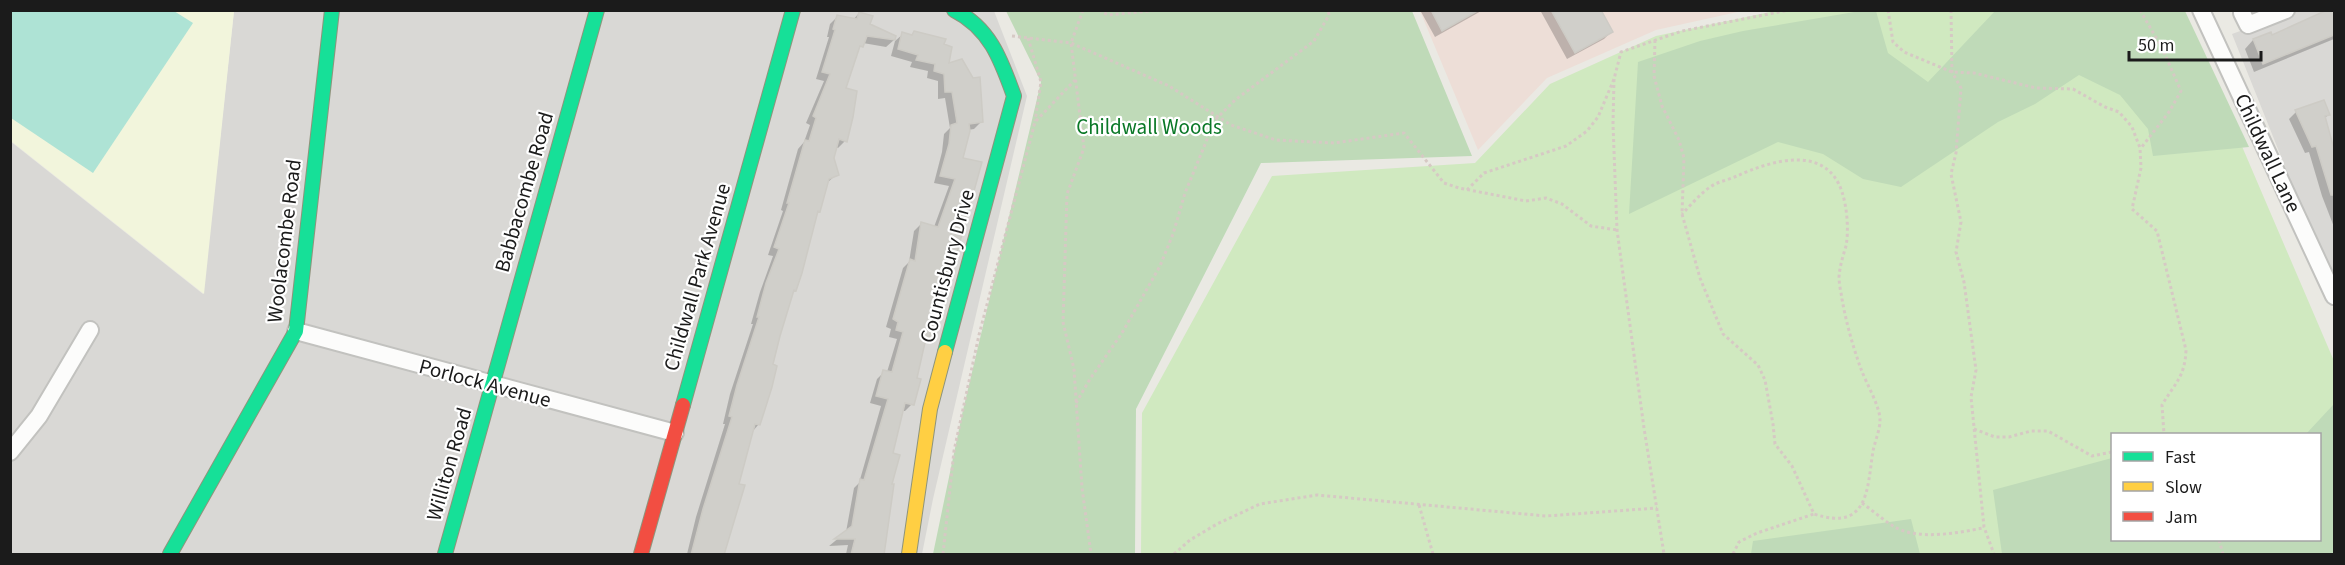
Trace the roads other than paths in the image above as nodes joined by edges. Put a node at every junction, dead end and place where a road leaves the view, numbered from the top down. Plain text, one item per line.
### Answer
1 (332, 10) edge
2 (597, 10) edge
3 (793, 10) edge
4 (954, 10) edge
5 (2201, 10) edge
6 (2243, 10) edge
7 (2286, 10) edge
8 (2334, 296) edge
9 (90, 330) dead end
10 (296, 331) junction
11 (492, 386) junction
12 (675, 434) junction
13 (10, 452) edge
14 (170, 555) edge
15 (446, 555) edge
16 (641, 555) edge
17 (909, 555) edge

1 - 10 street, Woolacombe Road
2 - 11 street, Babbacombe Road
3 - 12 street, Childwall Park Avenue
4 - 17 street, Countisbury Drive
5 - 8 street, Childwall Lane
6 - 7 street
9 - 13 street
10 - 11 street, Porlock Avenue
10 - 14 street, Woolacombe Road
11 - 12 street, Porlock Avenue
11 - 15 street, Williton Road
12 - 16 street, Childwall Park Avenue

